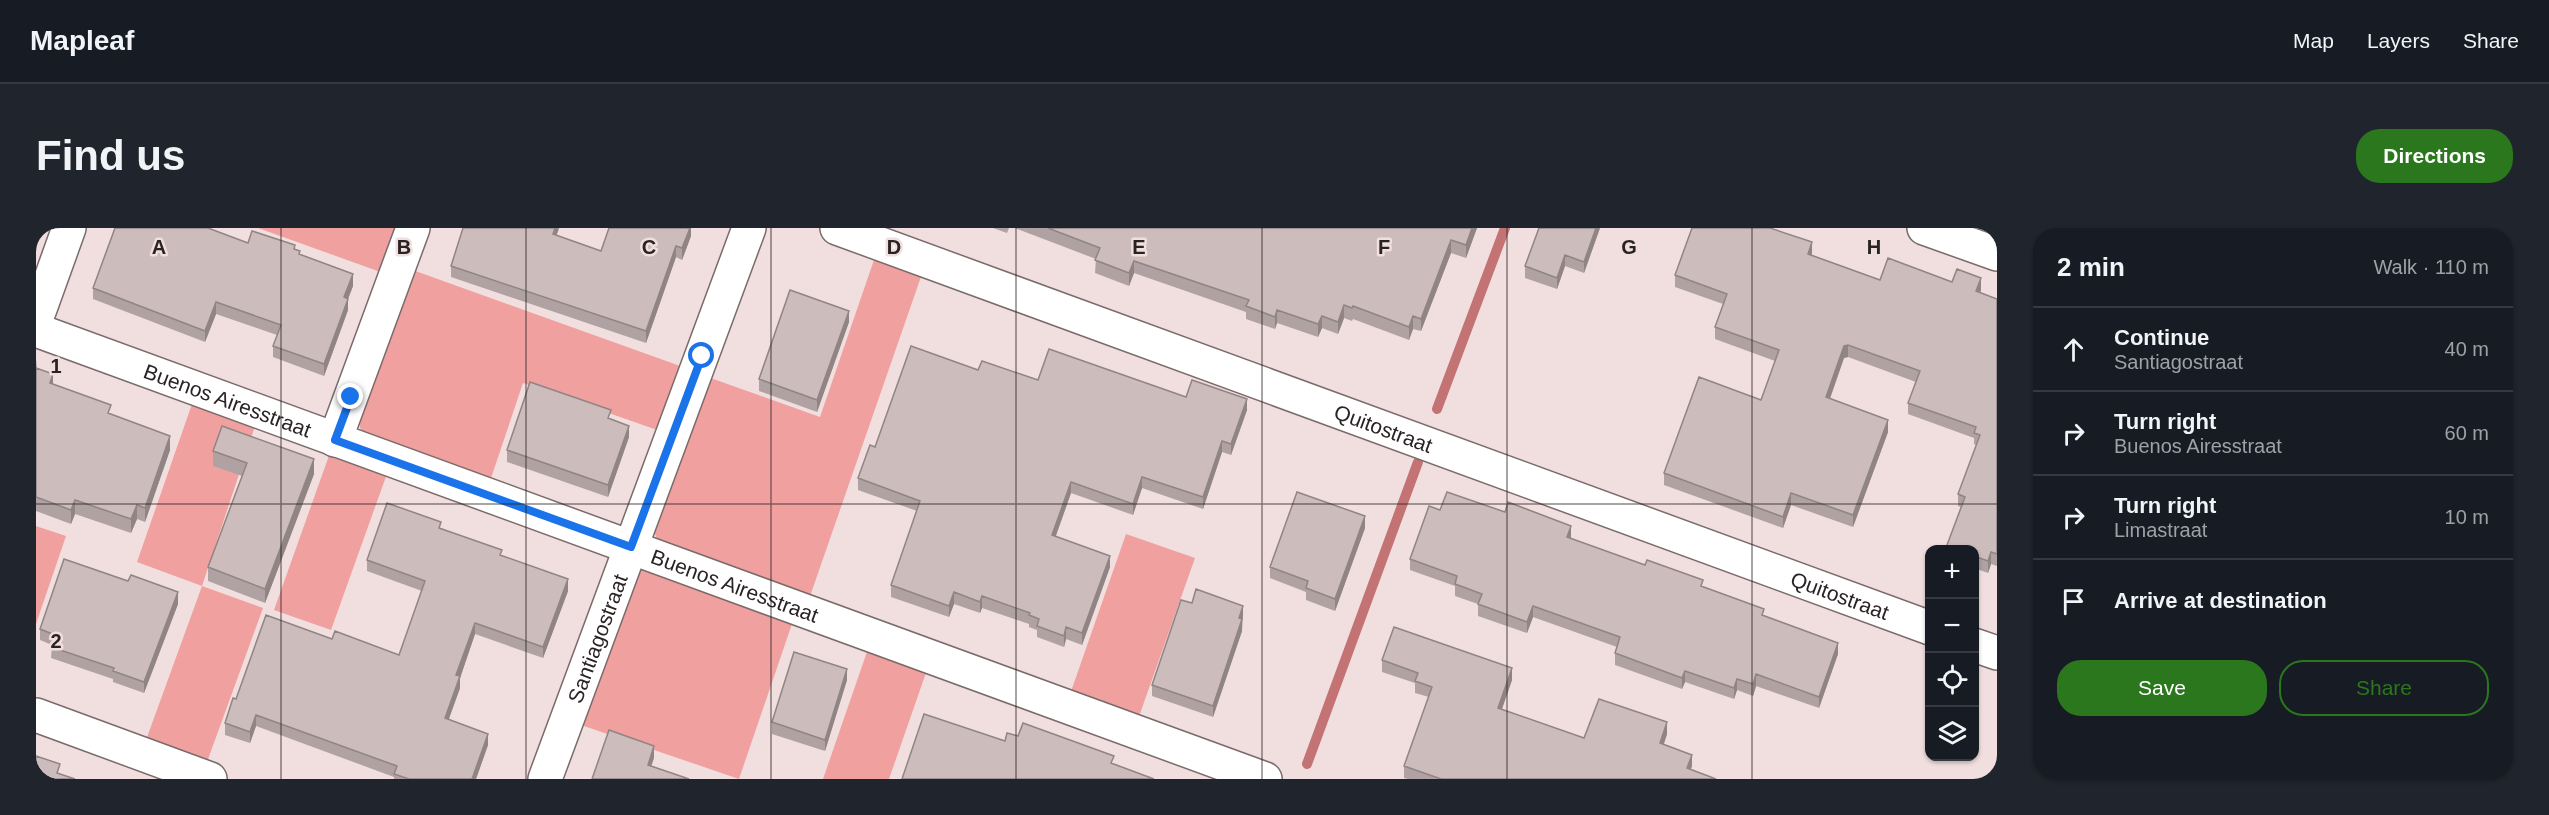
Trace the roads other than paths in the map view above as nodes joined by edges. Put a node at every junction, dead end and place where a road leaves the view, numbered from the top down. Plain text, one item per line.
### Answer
1 (69, 228) edge
2 (413, 228) edge
3 (749, 228) edge
4 (837, 228) edge
5 (1924, 228) edge
6 (1997, 254) edge
7 (36, 320) edge
8 (36, 330) edge
9 (335, 440) junction
10 (631, 547) junction
11 (1925, 627) edge
12 (1979, 647) edge
13 (1997, 653) edge
14 (36, 715) edge
15 (210, 779) edge
16 (545, 779) edge
17 (1265, 779) edge

1 - 7 street
2 - 9 street
3 - 10 street, Santiagostraat
4 - 11 street, Quitostraat
5 - 6 street
8 - 9 street, Buenos Airesstraat
9 - 10 street, Buenos Airesstraat
10 - 16 street, Santiagostraat
10 - 17 street, Buenos Airesstraat
12 - 13 street
14 - 15 street

